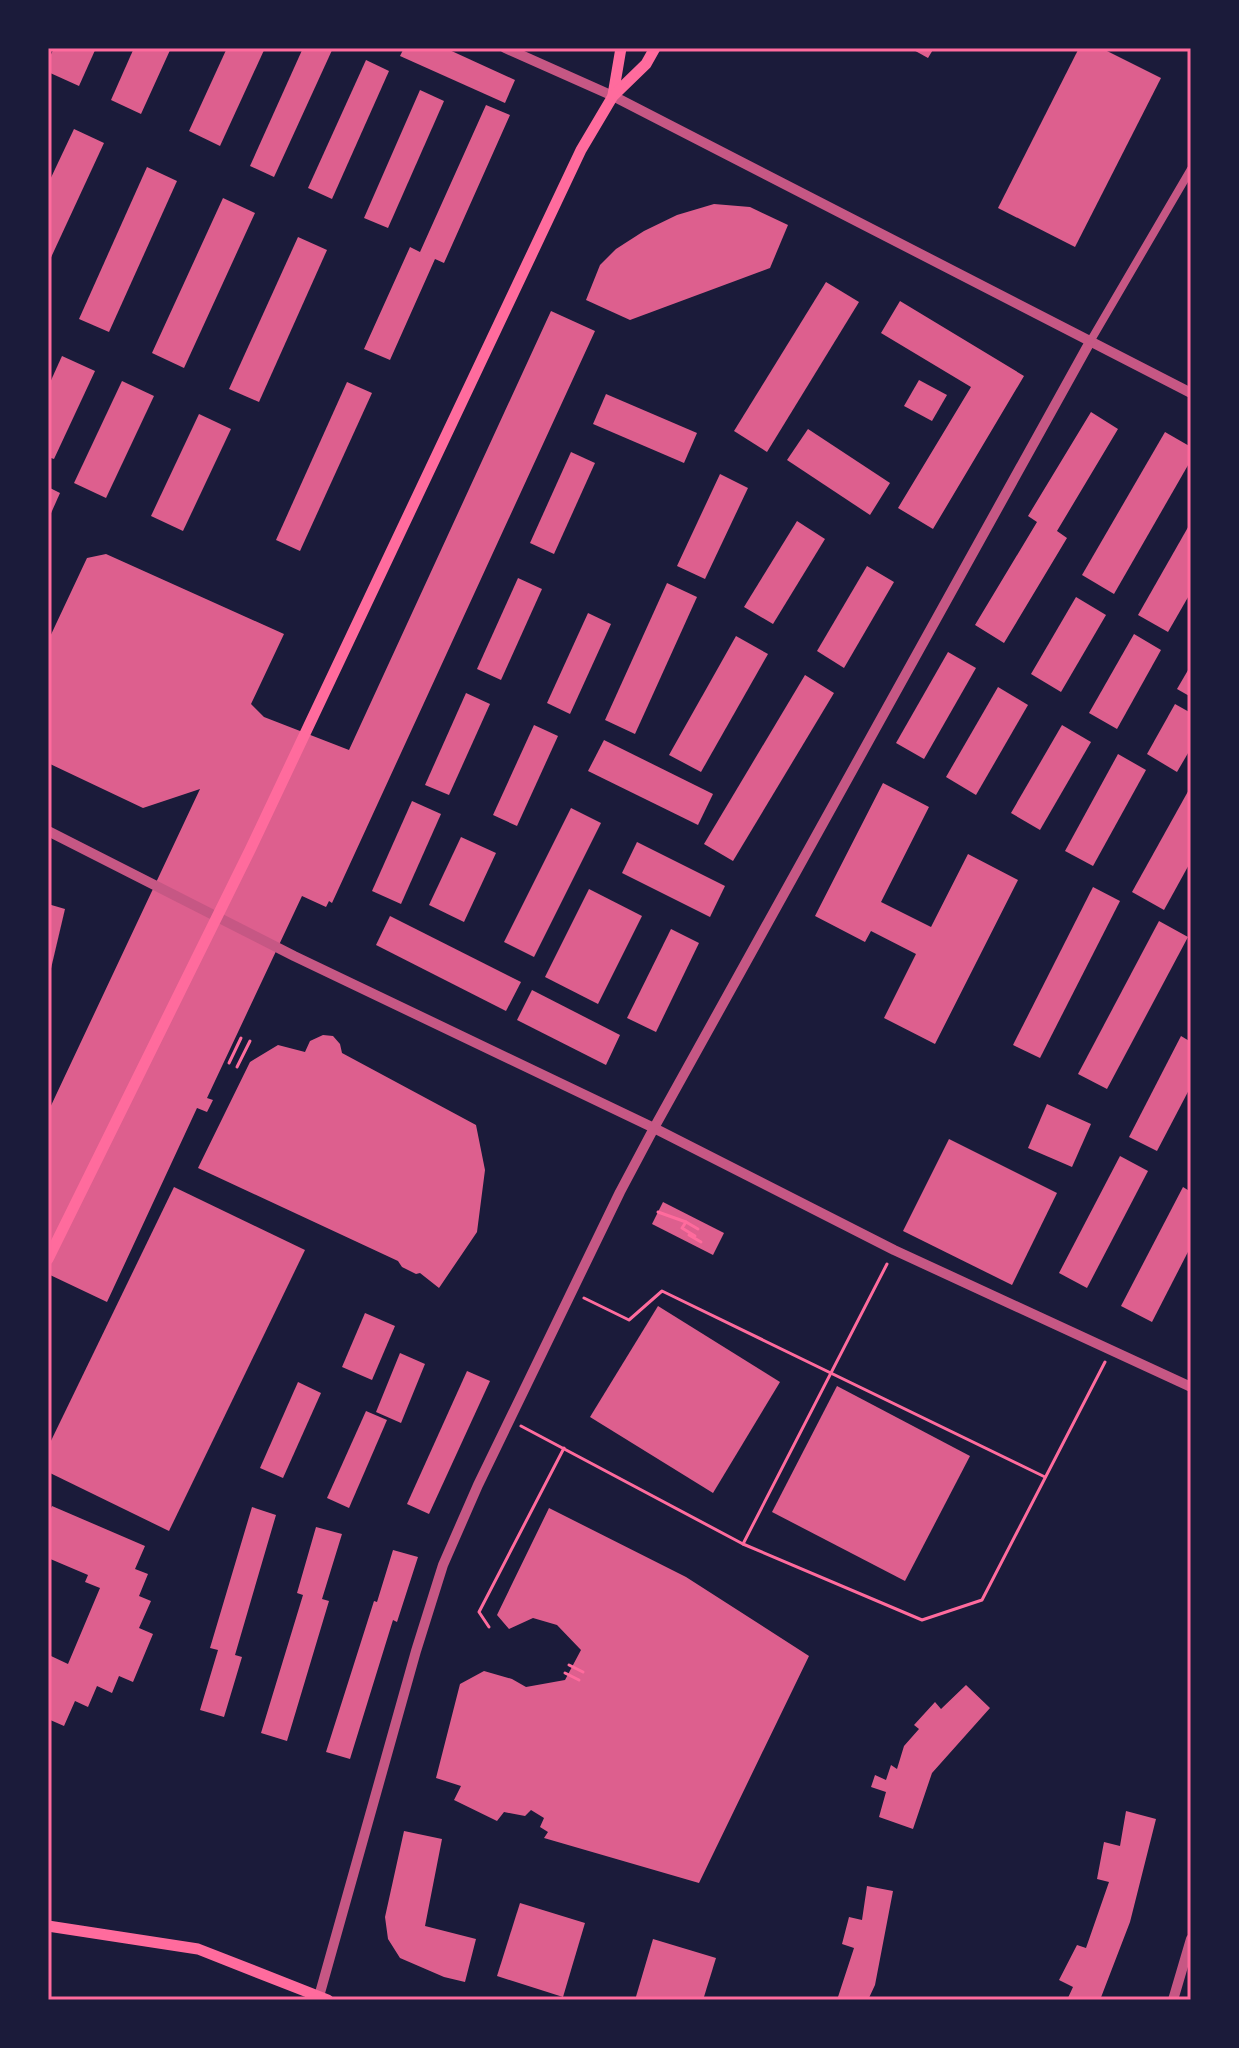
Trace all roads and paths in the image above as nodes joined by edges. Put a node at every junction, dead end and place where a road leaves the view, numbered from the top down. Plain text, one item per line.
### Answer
1 (505, 48) edge
2 (621, 48) edge
3 (655, 48) edge
4 (613, 96) junction
5 (1191, 169) edge
6 (1091, 340) junction
7 (1191, 393) edge
8 (48, 831) edge
9 (216, 917) junction
10 (241, 1038) dead end
11 (250, 1041) dead end
12 (229, 1063) dead end
13 (237, 1067) dead end
14 (654, 1128) junction
15 (658, 1212) dead end
16 (686, 1222) junction
17 (691, 1227) dead end
18 (698, 1229) dead end
19 (703, 1234) dead end
20 (701, 1242) dead end
21 (894, 1250) junction
22 (48, 1259) edge
23 (572, 1292) junction
24 (1112, 1349) junction
25 (833, 1373) junction
26 (1191, 1387) edge
27 (511, 1421) junction
28 (564, 1448) junction
29 (1045, 1477) junction
30 (743, 1544) junction
31 (489, 1627) dead end
32 (569, 1665) dead end
33 (583, 1672) dead end
34 (565, 1673) dead end
35 (579, 1680) dead end
36 (48, 1926) edge
37 (1191, 1939) edge
38 (321, 1999) edge
39 (1173, 2000) edge

1 - 4 street
2 - 4 main road
3 - 4 main road
4 - 6 street
4 - 9 main road
5 - 6 street
6 - 7 street
6 - 14 street
8 - 9 street
9 - 14 street
9 - 22 main road
10 - 12 path
11 - 13 path
14 - 21 street
14 - 23 street
15 - 16 path
16 - 18 path
16 - 20 path
17 - 19 path
21 - 24 street
21 - 25 path
23 - 25 path
23 - 27 street
24 - 26 street
24 - 29 path
25 - 29 path
25 - 30 path
27 - 28 path
27 - 38 street
28 - 30 path
28 - 31 path
29 - 30 path
32 - 33 path
34 - 35 path
36 - 38 main road
37 - 39 street

